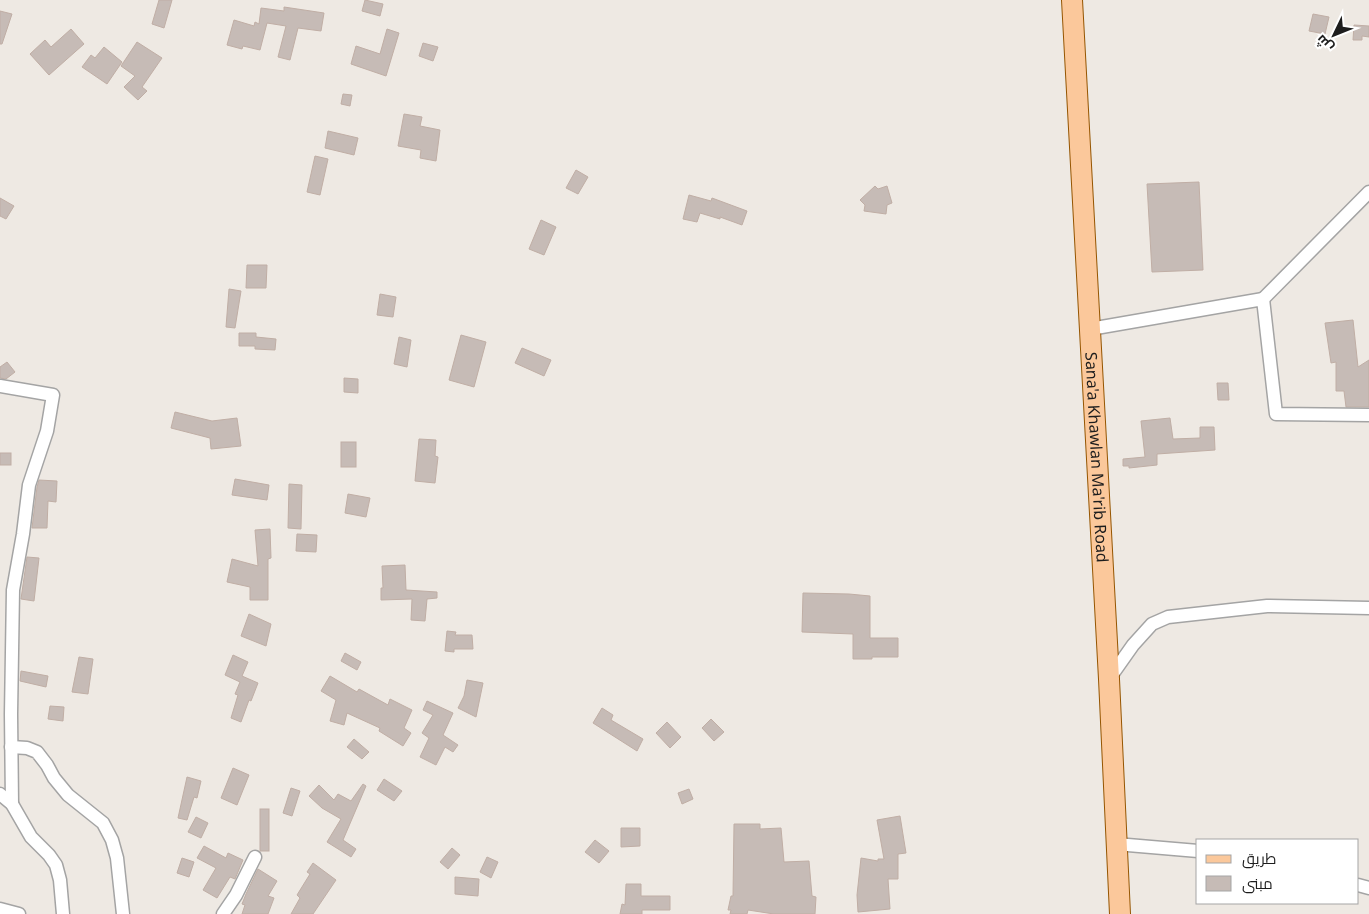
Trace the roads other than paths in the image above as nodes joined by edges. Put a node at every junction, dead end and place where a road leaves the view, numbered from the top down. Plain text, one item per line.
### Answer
1 (1072, 0) edge
2 (1369, 192) edge
3 (1263, 299) junction
4 (1090, 329) junction
5 (0, 386) edge
6 (1369, 416) edge
7 (1369, 608) edge
8 (1109, 679) junction
9 (11, 748) junction
10 (0, 794) edge
11 (12, 804) junction
12 (1116, 844) junction
13 (1196, 851) edge
14 (255, 857) dead end
15 (0, 909) edge
16 (20, 914) edge
17 (63, 914) edge
18 (123, 914) edge
19 (223, 914) edge
20 (1120, 914) edge

1 - 4 main road, Sana'a Khawlan Ma'rib Road
2 - 3 street
3 - 4 street
3 - 6 street
4 - 8 main road, Sana'a Khawlan Ma'rib Road
5 - 9 street
7 - 8 street
8 - 12 main road, Sana'a Khawlan Ma'rib Road
9 - 11 street
9 - 18 street
10 - 11 street
11 - 17 street
12 - 13 street
12 - 20 main road, Sana'a Khawlan Ma'rib Road
14 - 19 street
15 - 16 street

